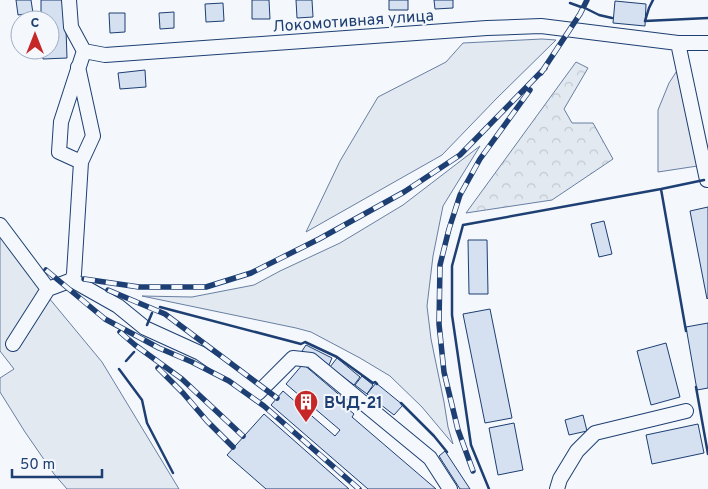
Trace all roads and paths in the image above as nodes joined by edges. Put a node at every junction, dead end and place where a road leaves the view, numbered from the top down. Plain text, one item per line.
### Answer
1 (69, 0) edge
2 (678, 43) junction
3 (708, 44) edge
4 (84, 51) junction
5 (78, 67) junction
6 (81, 162) junction
7 (707, 180) edge
8 (0, 225) edge
9 (72, 280) junction
10 (48, 288) junction
11 (13, 344) dead end
12 (686, 410) dead end
13 (450, 489) edge
14 (557, 489) edge

1 - 4 street
2 - 3 street, Локомотивная улица
2 - 4 street, Локомотивная улица
2 - 7 street
4 - 5 street
5 - 6 street
5 - 6 street
6 - 9 street
8 - 10 street
9 - 10 street
9 - 13 street
10 - 11 street
12 - 14 street

